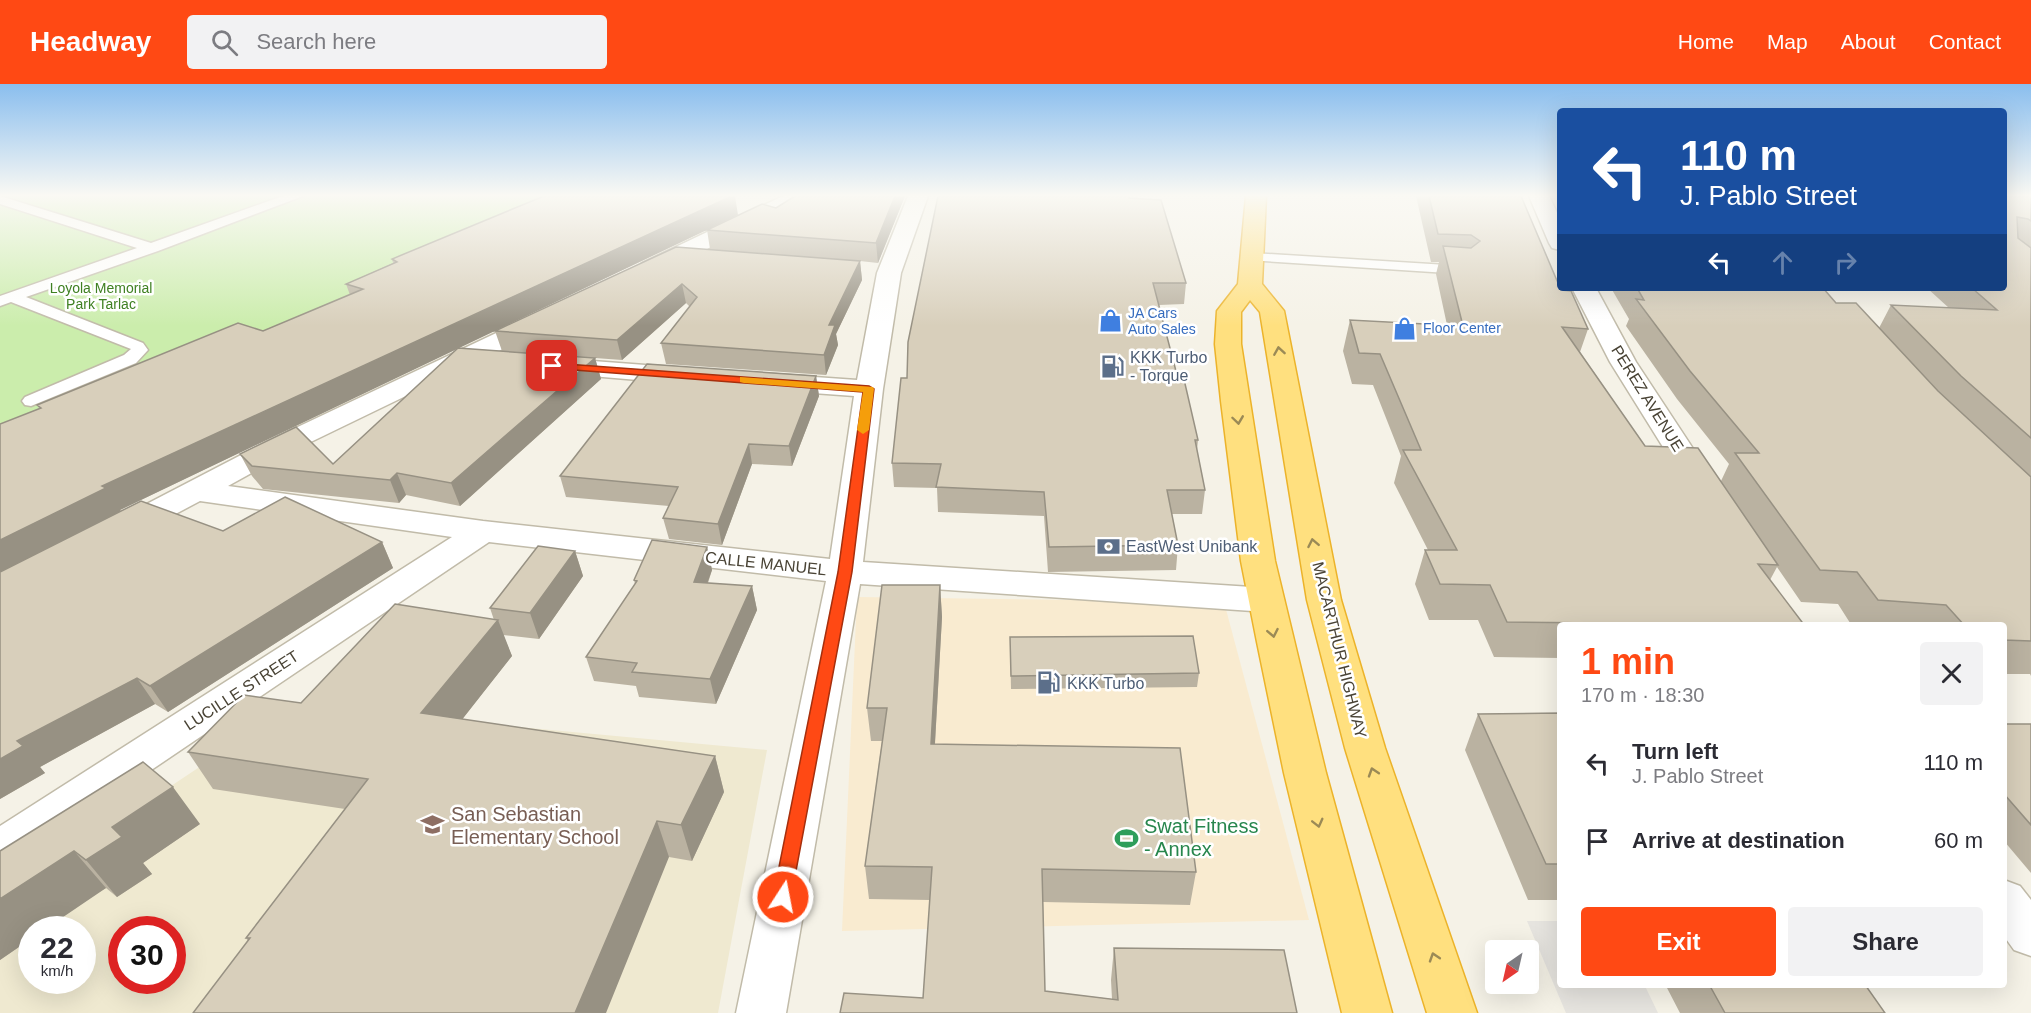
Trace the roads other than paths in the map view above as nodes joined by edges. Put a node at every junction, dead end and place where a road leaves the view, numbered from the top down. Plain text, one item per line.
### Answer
1 (125, 239) edge
2 (177, 239) edge
3 (710, 239) edge
4 (895, 239) edge
5 (1253, 239) edge
6 (153, 248) junction
7 (675, 256) junction
8 (722, 259) edge
9 (1463, 270) edge
10 (1251, 271) junction
11 (632, 276) edge
12 (1586, 291) edge
13 (6, 299) edge
14 (558, 313) edge
15 (462, 359) junction
16 (706, 377) edge
17 (753, 381) edge
18 (869, 389) junction
19 (31, 401) dead end
20 (197, 491) junction
21 (1716, 507) edge
22 (483, 531) junction
23 (104, 538) edge
24 (845, 572) junction
25 (1267, 600) junction
26 (0, 849) edge
27 (2007, 904) edge
28 (2031, 934) edge
29 (761, 1013) edge
30 (1367, 1013) edge
31 (1452, 1013) edge

1 - 6 lane
2 - 6 lane
3 - 7 street
4 - 18 street
5 - 10 highway
6 - 13 lane
7 - 8 street
7 - 11 street
9 - 10 lane
10 -> 25 highway
31 -> 10 highway, MACARTHUR HIGHWAY
12 - 21 street, PEREZ AVENUE
13 - 19 lane
14 - 15 street
15 - 16 street
15 - 20 street
17 - 18 street
18 - 24 street
20 - 22 street, CALLE MANUEL
20 - 23 street
22 - 24 street, CALLE MANUEL
22 - 26 street, LUCILLE STREET
24 - 25 street, CALLE MANUEL
24 - 29 street
25 -> 30 highway
27 - 28 street

